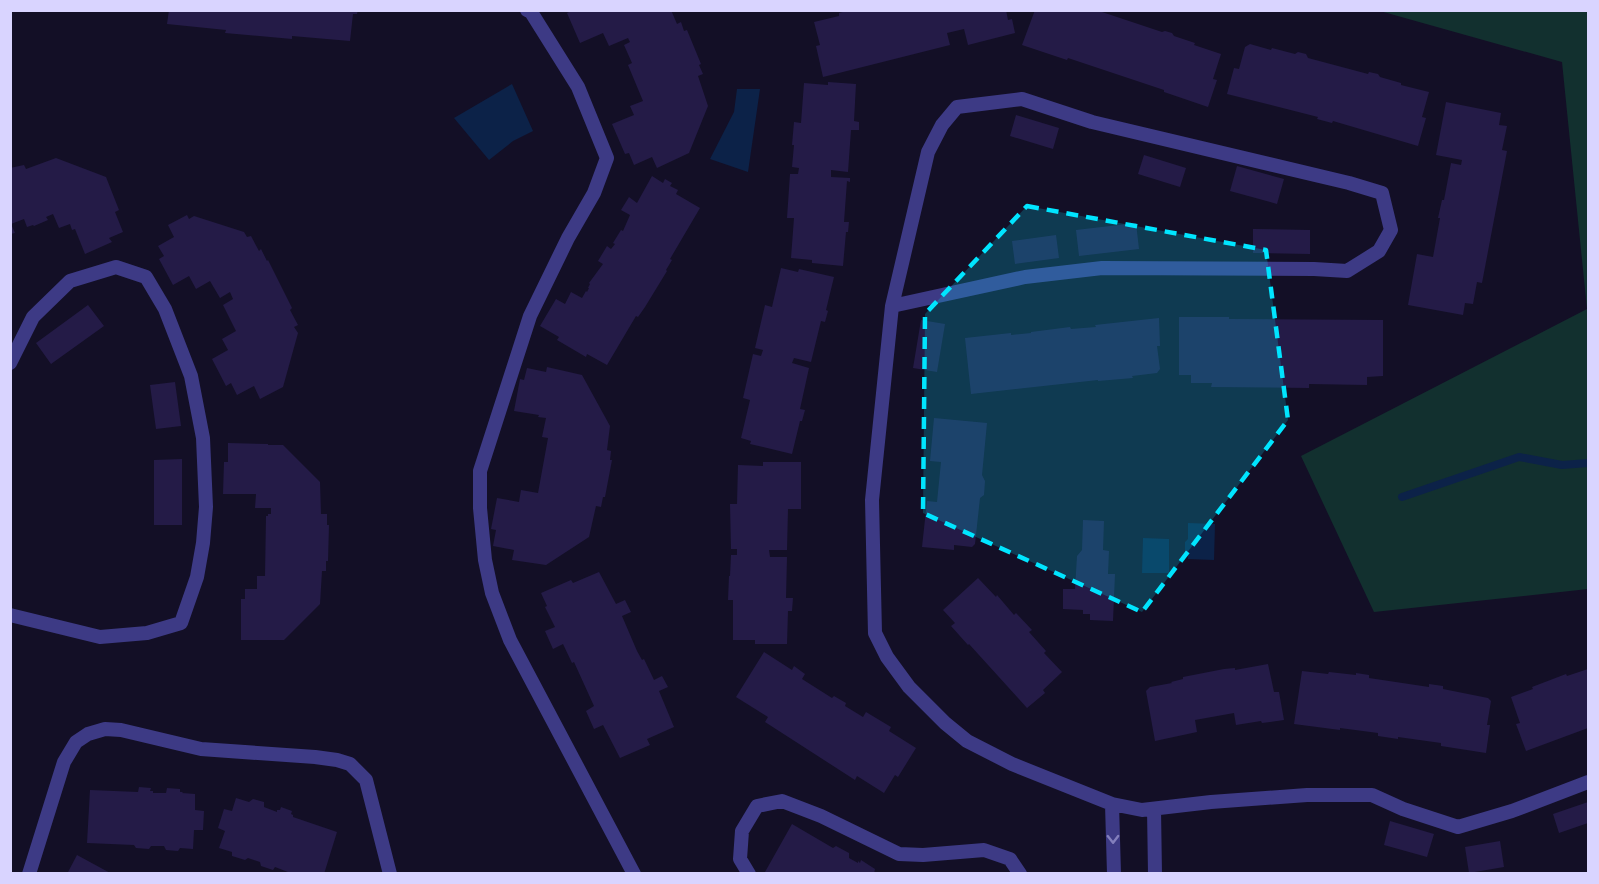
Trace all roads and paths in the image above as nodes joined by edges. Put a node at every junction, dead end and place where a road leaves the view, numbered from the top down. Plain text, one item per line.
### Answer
1 (527, 10) edge
2 (892, 306) junction
3 (10, 363) edge
4 (10, 615) edge
5 (1588, 782) edge
6 (1113, 804) junction
7 (1155, 809) junction
8 (29, 873) edge
9 (390, 873) edge
10 (634, 873) edge
11 (749, 873) edge
12 (1020, 873) edge
13 (1113, 873) edge
14 (1155, 873) edge

1 - 10 lane
2 - 2 lane
2 - 6 lane
3 - 4 lane
5 - 7 lane
6 - 7 lane
6 -> 13 lane
7 - 14 lane
8 - 9 lane
11 - 12 lane

